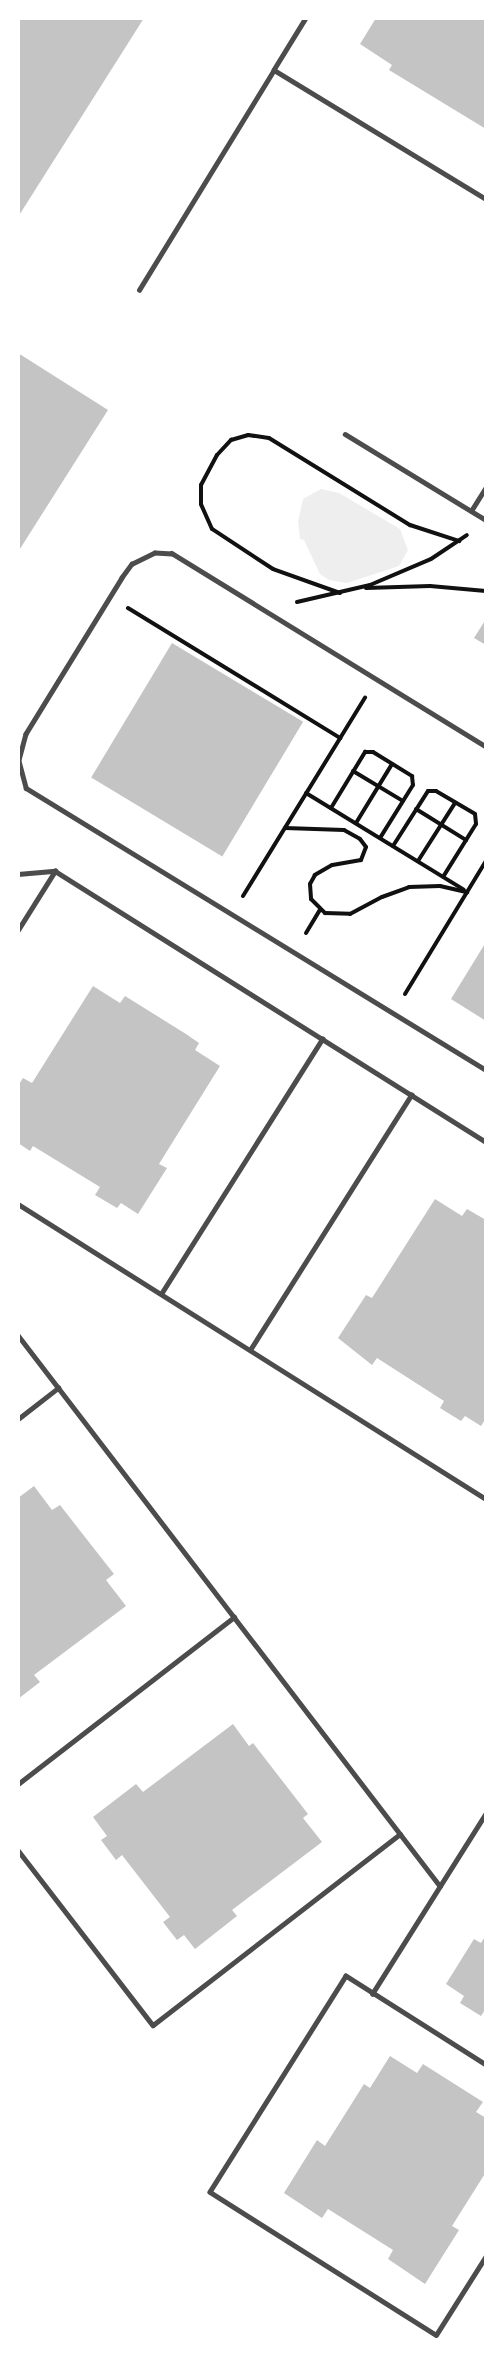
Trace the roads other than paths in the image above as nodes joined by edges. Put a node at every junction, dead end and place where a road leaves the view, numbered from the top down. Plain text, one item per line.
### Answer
1 (306, 18) edge
2 (274, 70) junction
3 (486, 199) edge
4 (139, 290) dead end
5 (345, 434) dead end
6 (486, 487) edge
7 (471, 511) junction
8 (486, 520) edge
9 (486, 747) edge
10 (55, 871) junction
11 (18, 874) edge
12 (18, 930) edge
13 (322, 1039) junction
14 (486, 1070) edge
15 (411, 1095) junction
16 (486, 1142) edge
17 (18, 1204) edge
18 (161, 1294) junction
19 (18, 1335) edge
20 (250, 1350) junction
21 (58, 1388) junction
22 (18, 1419) edge
23 (486, 1499) edge
24 (234, 1617) junction
25 (18, 1784) edge
26 (486, 1813) edge
27 (400, 1834) junction
28 (18, 1850) edge
29 (440, 1886) junction
30 (372, 1994) junction
31 (486, 2065) edge
32 (486, 2256) edge

1 - 2 lane
2 - 3 lane
2 - 4 lane
5 - 7 lane
6 - 7 lane
7 - 8 lane
9 - 14 lane
10 - 11 lane
10 - 12 lane
10 - 13 lane
13 - 15 lane
13 - 18 lane
15 - 16 lane
15 - 20 lane
17 - 18 lane
18 - 20 lane
19 - 21 lane
20 - 23 lane
21 - 22 lane
21 - 24 lane
24 - 25 lane
24 - 27 lane
26 - 29 lane
27 - 28 lane
27 - 29 lane
29 - 30 lane
30 - 31 lane
30 - 32 lane

